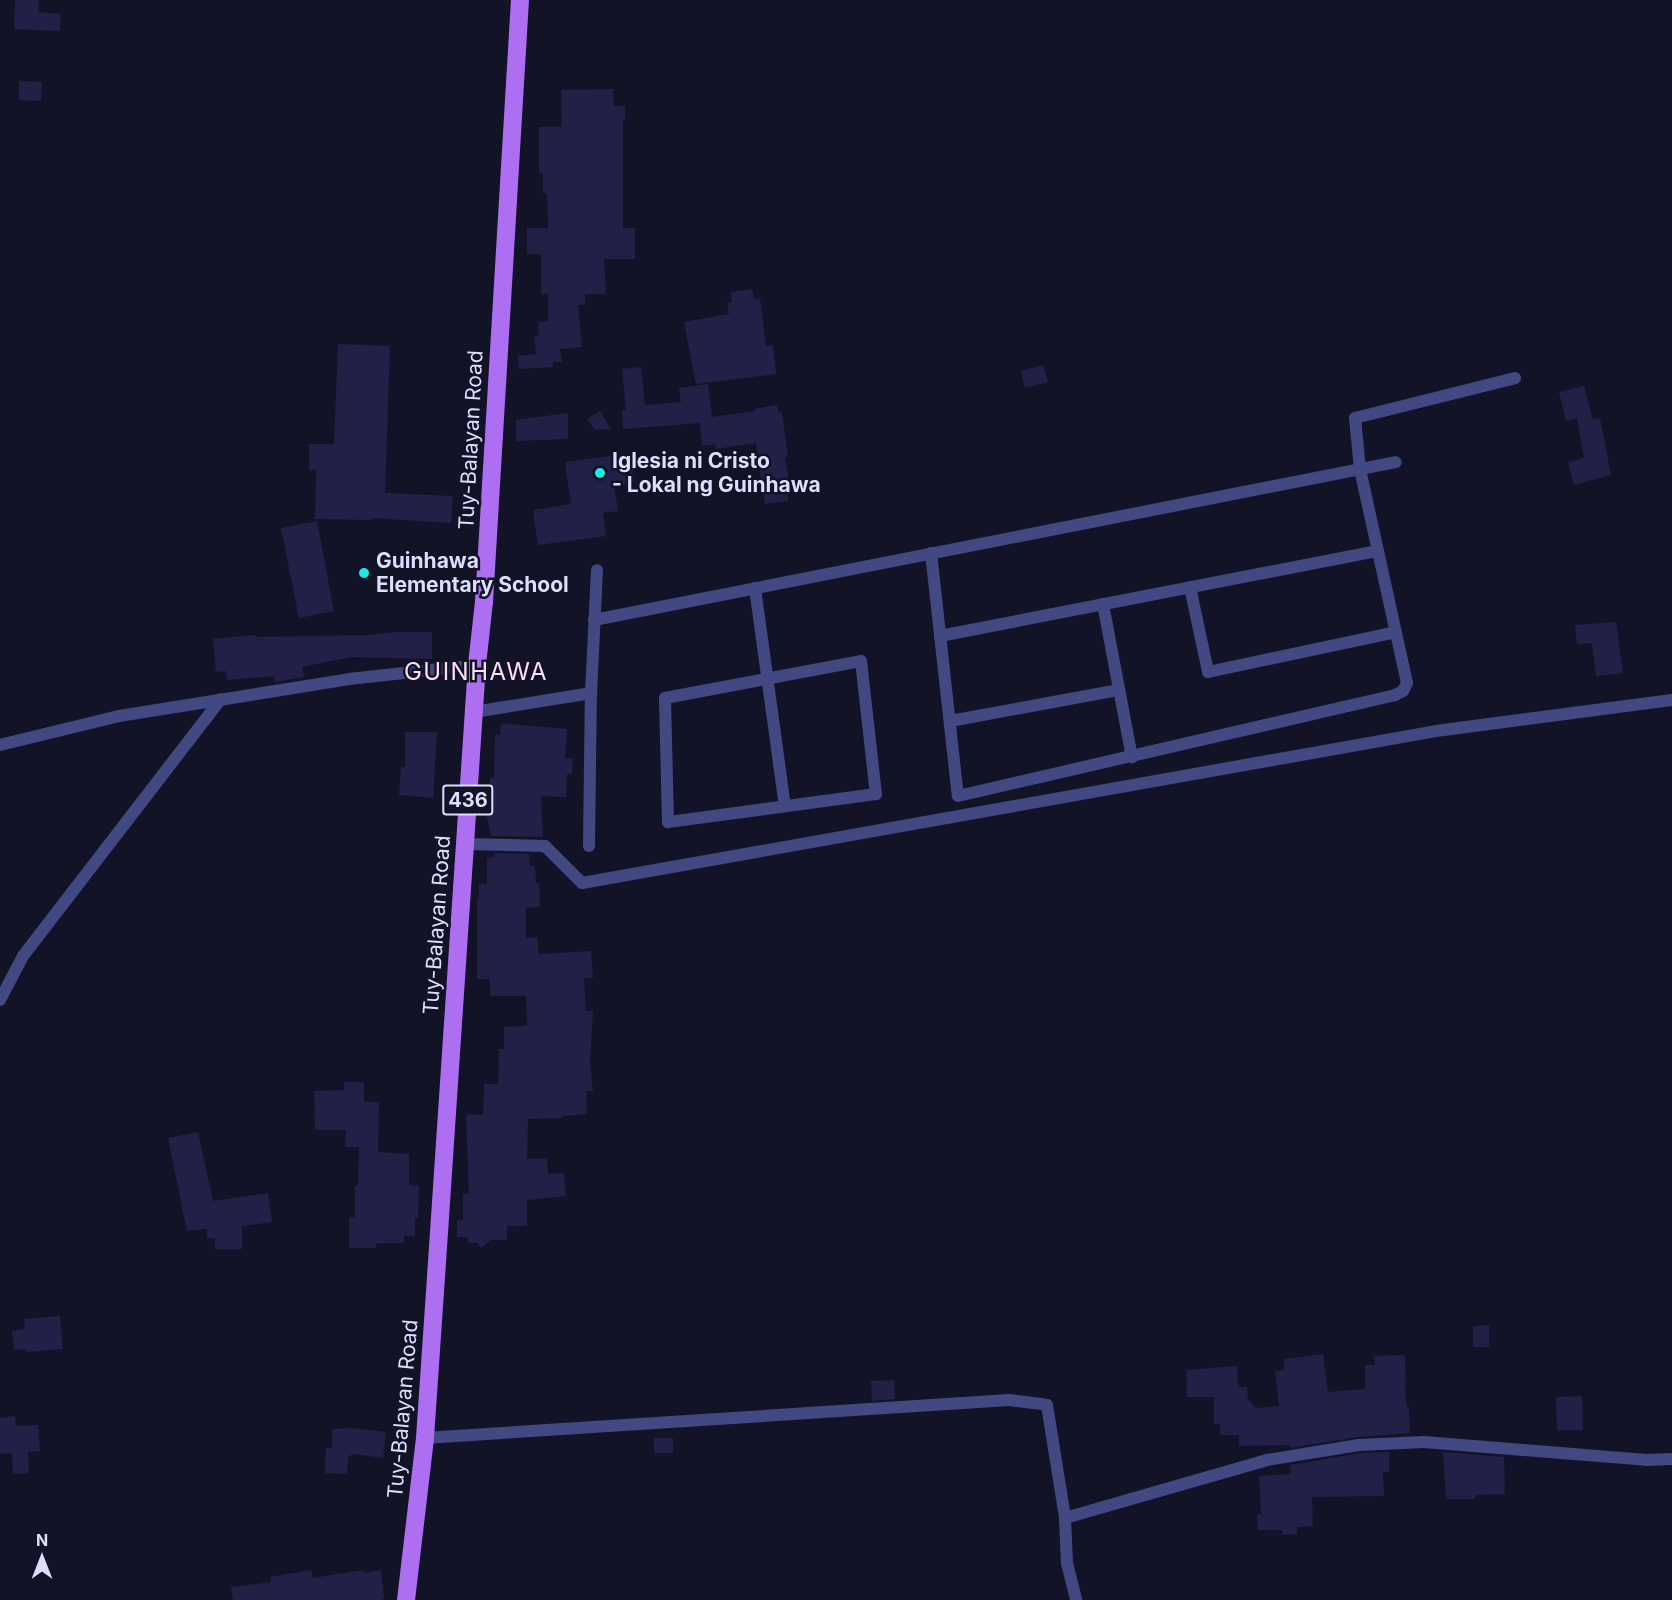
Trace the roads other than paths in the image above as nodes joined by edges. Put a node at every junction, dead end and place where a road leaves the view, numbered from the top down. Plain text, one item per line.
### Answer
1 (520, 0) edge
2 (1515, 378) dead end
3 (1396, 462) dead end
4 (1360, 469) junction
5 (1378, 551) junction
6 (931, 553) junction
7 (597, 570) dead end
8 (1190, 587) junction
9 (755, 588) junction
10 (1103, 604) junction
11 (594, 620) junction
12 (1396, 632) junction
13 (940, 636) junction
14 (477, 665) junction
15 (768, 679) junction
16 (1119, 690) junction
17 (591, 693) junction
18 (222, 699) junction
19 (1672, 700) edge
20 (474, 712) junction
21 (950, 721) junction
22 (0, 745) edge
23 (1132, 758) junction
24 (785, 806) junction
25 (465, 844) junction
26 (589, 846) dead end
27 (0, 1000) edge
28 (425, 1438) junction
29 (1672, 1459) edge
30 (1065, 1518) junction
31 (406, 1600) edge
32 (1076, 1600) edge

1 - 14 main road, Tuy-Balayan Road / 436
2 - 4 street
3 - 4 street
4 - 5 street
4 - 6 street
5 - 8 street
5 - 12 street
6 - 9 street
6 - 13 street
7 - 11 street
8 - 10 street
8 - 12 street
9 - 11 street
9 - 15 street
10 - 13 street
10 - 16 street
11 - 17 street
12 - 23 street
13 - 21 street
14 - 18 street
14 - 20 main road, Tuy-Balayan Road / 436
15 - 24 street
15 - 24 street
15 - 24 street
16 - 21 street
16 - 23 street
17 - 20 street
17 - 26 street
18 - 22 street
18 - 27 street
19 - 25 street
20 - 25 main road, Tuy-Balayan Road / 436
21 - 23 street
25 - 28 main road, Tuy-Balayan Road / 436
28 - 30 street
28 - 31 main road, Tuy-Balayan Road / 436
29 - 30 street
30 - 32 street

